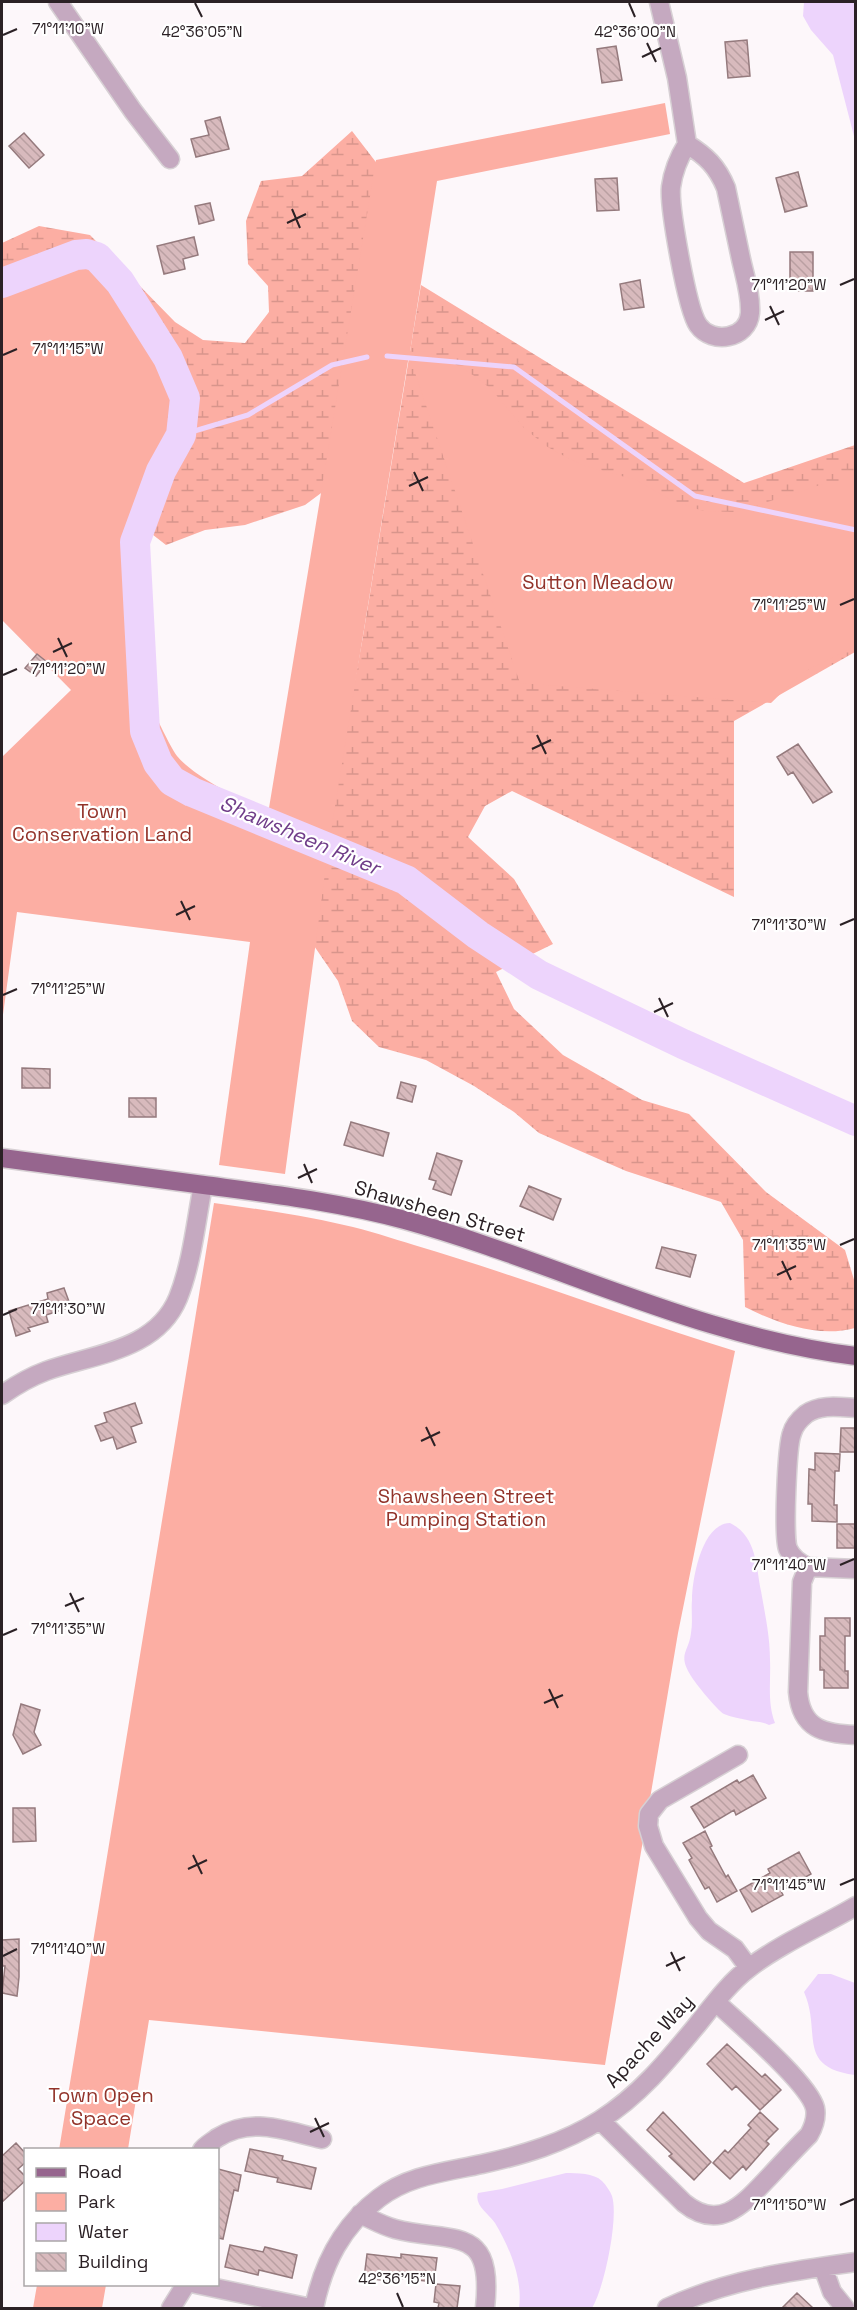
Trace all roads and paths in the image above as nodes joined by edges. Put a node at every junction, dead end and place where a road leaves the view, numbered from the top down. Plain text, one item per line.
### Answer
1 (58, 2) edge
2 (659, 2) edge
3 (687, 144) junction
4 (170, 159) dead end
5 (2, 1158) edge
6 (203, 1185) junction
7 (855, 1356) edge
8 (2, 1395) edge
9 (855, 1407) edge
10 (808, 1567) junction
11 (855, 1569) edge
12 (855, 1735) edge
13 (738, 1755) dead end
14 (855, 1906) edge
15 (749, 1968) junction
16 (716, 2002) junction
17 (600, 2120) junction
18 (322, 2139) dead end
19 (205, 2148) edge
20 (360, 2214) junction
21 (855, 2262) edge
22 (823, 2267) junction
23 (185, 2286) edge
24 (206, 2286) edge
25 (171, 2308) edge
26 (313, 2308) edge
27 (484, 2308) edge
28 (666, 2308) edge
29 (845, 2308) edge

1 - 4 street
2 - 3 street
3 - 3 street
5 - 6 main road, Shawsheen Street
6 - 7 main road, Shawsheen Street
6 - 8 street
9 - 10 street
10 - 11 street
10 - 12 street
13 - 15 street
14 - 15 street, Apache Way
15 - 16 street, Apache Way
16 - 17 street, Apache Way
16 - 17 street
17 - 20 street, Apache Way
18 - 19 street
20 - 26 street, Apache Way
20 - 27 street
21 - 22 street
22 - 28 street
22 - 29 street
23 - 25 street
24 - 26 street

